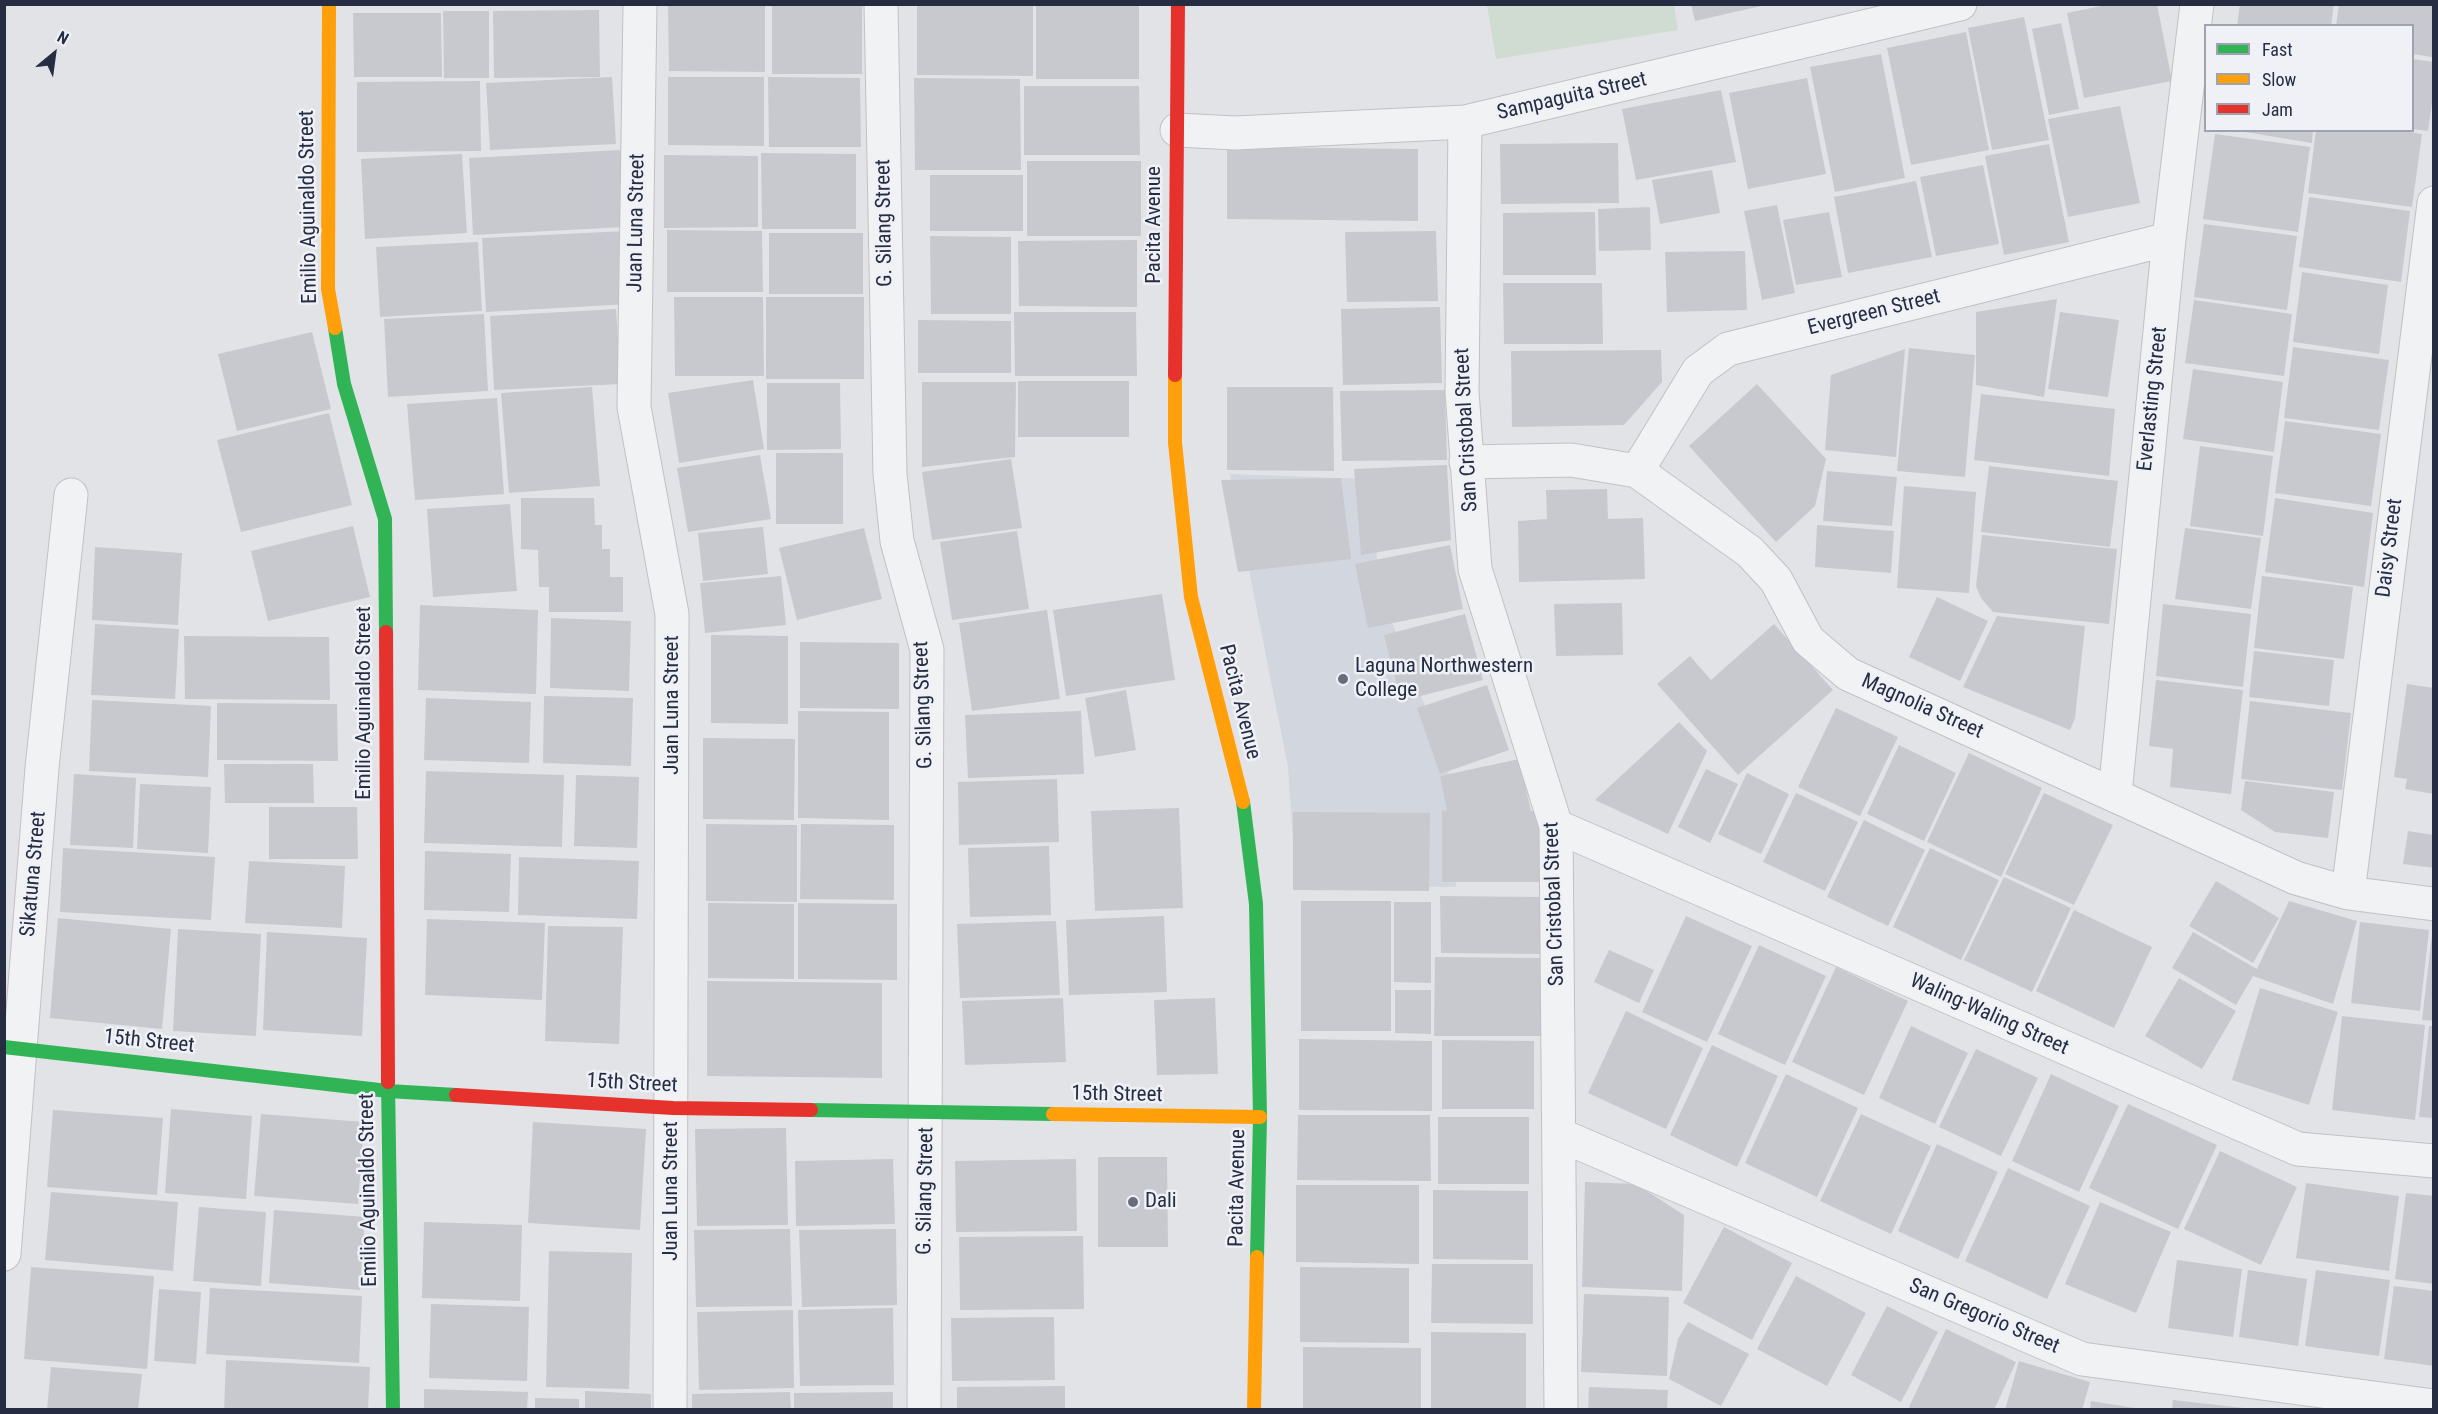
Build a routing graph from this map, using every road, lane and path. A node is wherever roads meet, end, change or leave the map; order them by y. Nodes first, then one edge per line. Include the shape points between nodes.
1 (329, 4) edge
2 (640, 4) edge
3 (881, 4) edge
4 (1178, 4) edge
5 (1960, 4) edge
6 (2197, 4) edge
7 (1465, 122) junction
8 (1177, 130) junction
9 (2433, 203) edge
10 (2169, 239) junction
11 (2420, 416) edge
12 (1466, 462) junction
13 (1637, 471) junction
14 (71, 495) dead end
15 (2115, 794) junction
16 (1556, 826) junction
17 (2348, 893) junction
18 (2433, 904) edge
19 (12, 1048) edge
20 (388, 1090) junction
21 (673, 1108) junction
22 (927, 1113) junction
23 (1260, 1117) junction
24 (1560, 1135) junction
25 (2433, 1161) edge
26 (4, 1254) edge
27 (2433, 1406) edge
28 (393, 1410) edge
29 (670, 1410) edge
30 (924, 1410) edge
31 (1254, 1410) edge
32 (1561, 1410) edge

1 - 20 street, Emilio Aguinaldo Street via 328,289 344,384 385,519
2 - 21 street, Juan Luna Street via 634,407 672,614
3 - 22 street, G. Silang Street via 890,474 897,541 927,650
4 - 8 street, Pacita Avenue
5 - 7 street, Sampaguita Street
6 - 10 street, Everlasting Street
7 - 8 street, Sampaguita Street via 1235,133
7 - 12 street, San Cristobal Street via 1462,392
8 - 23 street, Pacita Avenue via 1175,443 1191,597 1245,808 1256,904
9 - 11 street, Daisy Street
10 - 13 street, Evergreen Street via 1728,350 1698,371
10 - 15 street, Everlasting Street
11 - 17 street, Daisy Street
12 - 13 street, Magnolia Street via 1571,460
12 - 16 street, San Cristobal Street via 1475,569
13 - 15 street, Magnolia Street via 1750,552 1776,580 1808,640 1848,674
14 - 19 street, Sikatuna Street
15 - 17 street, Magnolia Street via 2296,878
16 - 24 street, San Cristobal Street
16 - 25 street, Waling-Waling Street via 2298,1149
17 - 18 street, Magnolia Street
19 - 20 street, 15th Street
19 - 26 street, Sikatuna Street
20 - 21 street, 15th Street
20 - 28 street, Emilio Aguinaldo Street
21 - 22 street, 15th Street
21 - 29 street, Juan Luna Street
22 - 23 street, 15th Street
22 - 30 street, G. Silang Street
23 - 31 street, Pacita Avenue
24 - 27 street, San Gregorio Street via 2082,1359
24 - 32 street, San Cristobal Street

